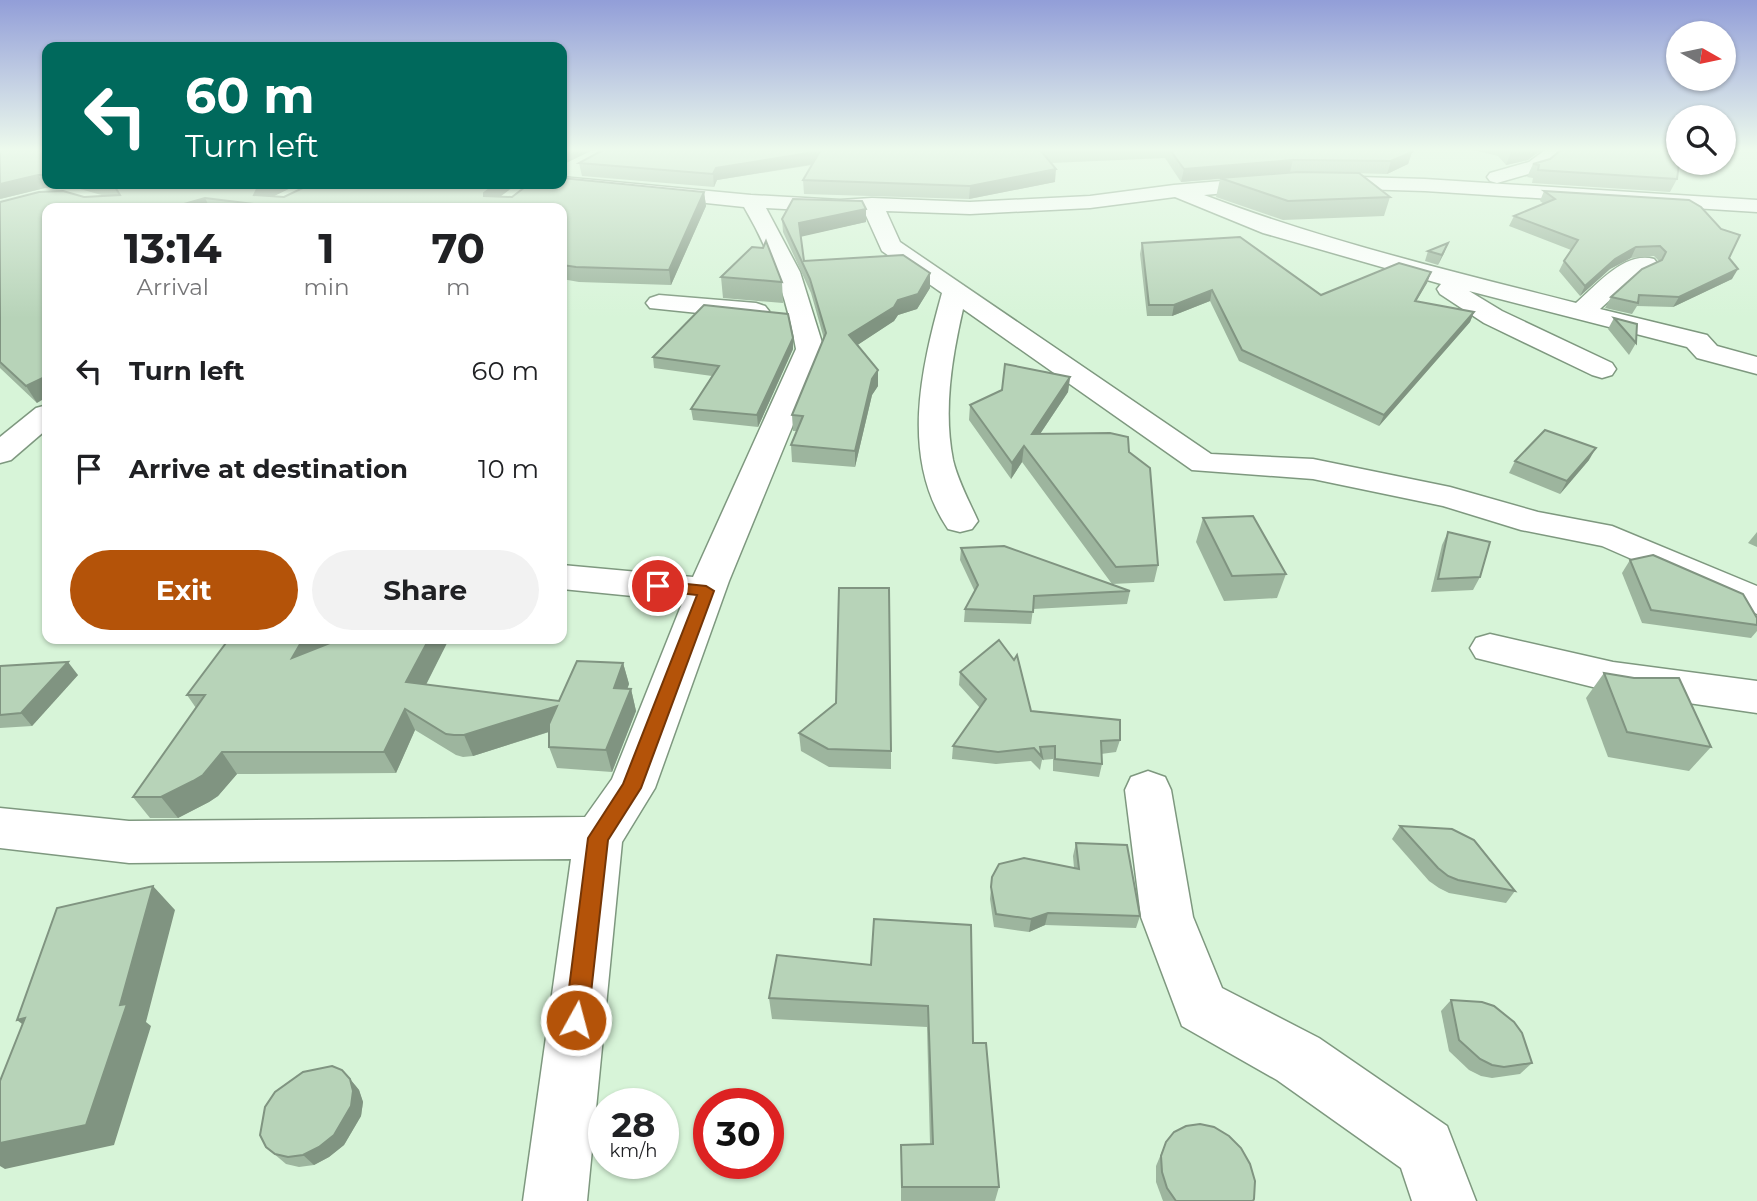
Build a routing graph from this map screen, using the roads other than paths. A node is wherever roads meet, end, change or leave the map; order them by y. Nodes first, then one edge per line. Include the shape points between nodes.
1 (754, 206) edge
2 (873, 206) edge
3 (922, 206) edge
4 (1009, 206) edge
5 (1213, 206) edge
6 (1726, 206) edge
7 (1757, 226) edge
8 (1646, 264) edge
9 (1424, 272) junction
10 (955, 292) junction
11 (659, 303) dead end
12 (1582, 311) junction
13 (803, 315) junction
14 (1757, 366) edge
15 (1602, 369) dead end
16 (42, 418) edge
17 (0, 453) edge
18 (960, 522) dead end
19 (567, 577) edge
20 (706, 591) junction
21 (1757, 601) edge
22 (1490, 648) dead end
23 (1757, 697) edge
24 (1148, 790) dead end
25 (0, 828) edge
26 (598, 838) junction
27 (555, 1201) edge
28 (1444, 1201) edge

1 - 13 street via 786,267
2 - 10 street via 890,246
3 - 4 street
5 - 9 street via 1271,228
6 - 7 street
8 - 12 street via 1626,272
9 - 12 street
9 - 15 street via 1493,317
10 - 18 street via 935,391 934,421 937,461
10 - 21 street via 1203,463 1313,469 1612,537
11 - 13 street
12 - 14 street via 1696,341 1707,352
13 - 20 street via 810,349
16 - 17 street
19 - 20 street
20 - 26 street via 632,788
22 - 23 street via 1613,677
24 - 28 street via 1167,918 1202,1007 1297,1059 1425,1148
25 - 26 street via 129,842
26 - 27 street

